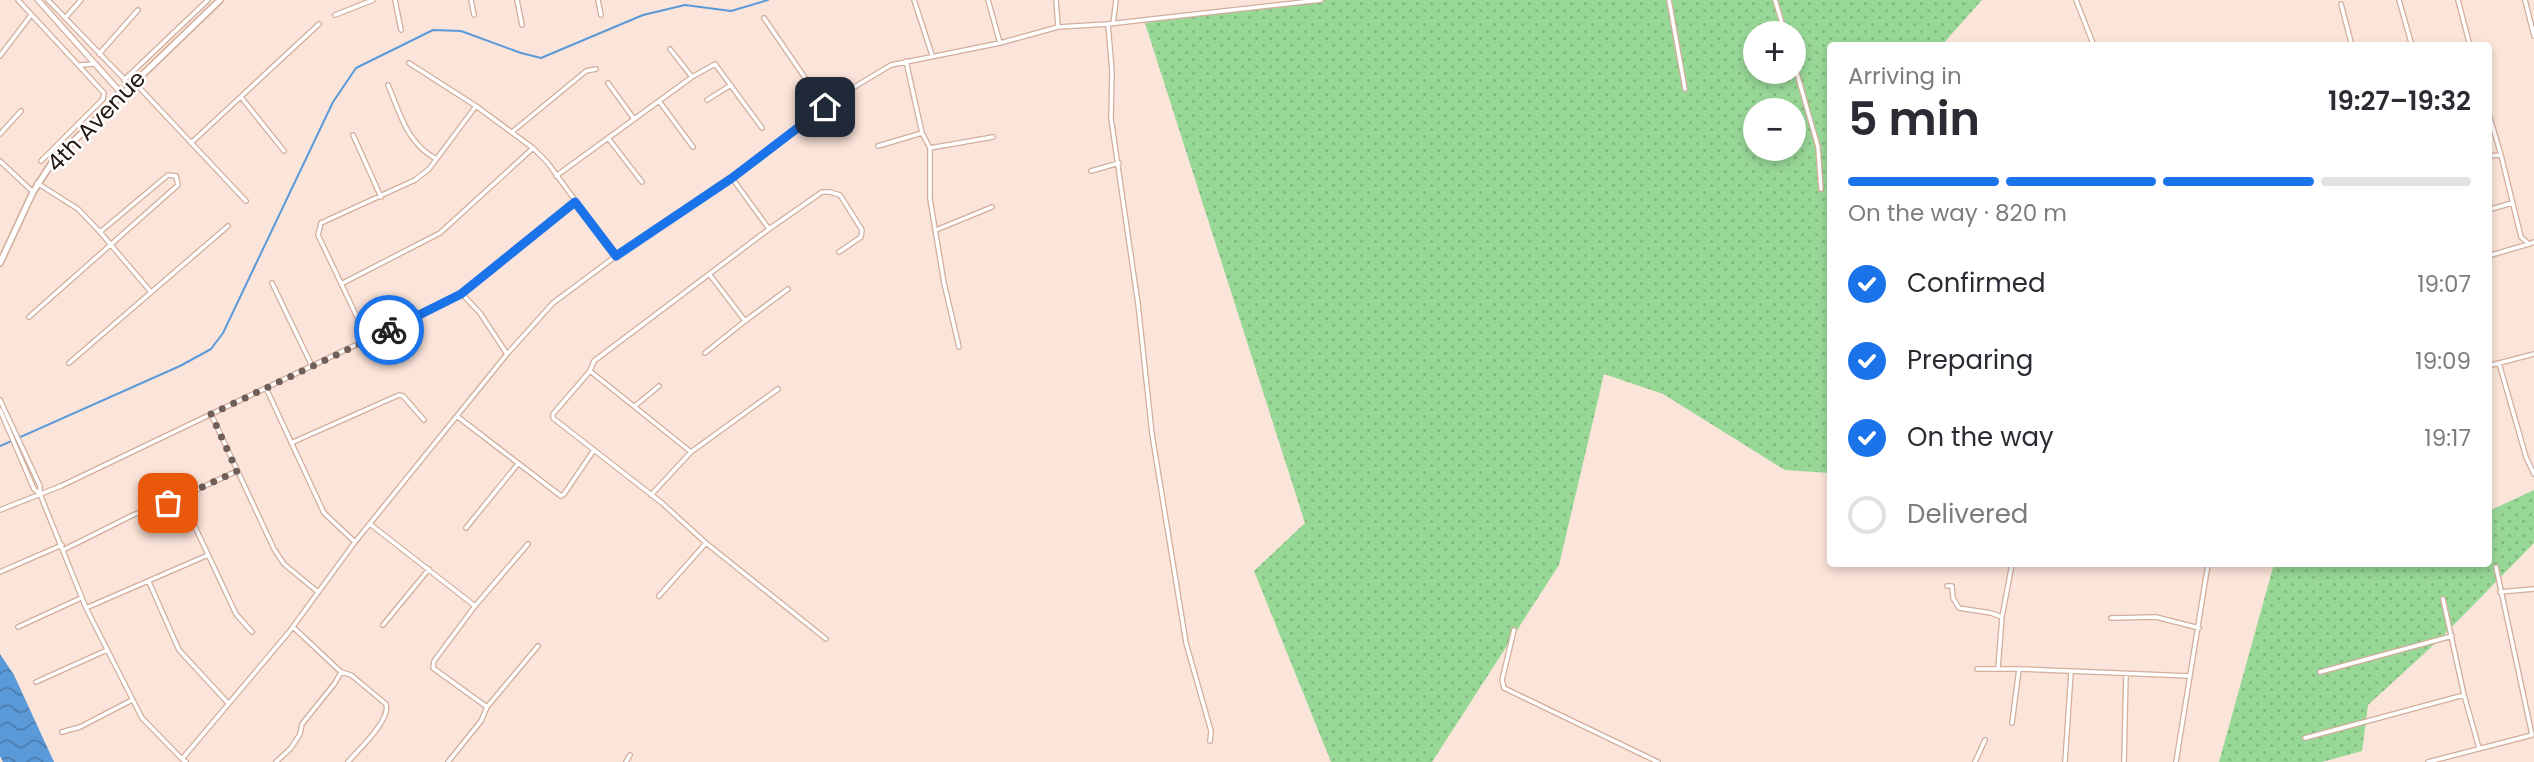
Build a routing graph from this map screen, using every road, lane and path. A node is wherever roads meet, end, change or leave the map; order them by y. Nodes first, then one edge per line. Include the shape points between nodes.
1 (18, 0) edge
2 (38, 0) edge
3 (48, 0) edge
4 (81, 0) edge
5 (208, 0) edge
6 (220, 0) edge
7 (373, 0) edge
8 (395, 0) edge
9 (471, 0) edge
10 (517, 0) edge
11 (598, 0) edge
12 (914, 0) edge
13 (989, 0) edge
14 (1056, 0) edge
15 (1116, 0) edge
16 (1321, 0) edge
17 (1669, 0) edge
18 (1775, 0) edge
19 (2076, 0) edge
20 (2399, 0) edge
21 (2458, 0) edge
22 (2525, 0) edge
23 (2341, 4) dead end
24 (138, 10) dead end
25 (31, 15) junction
26 (335, 15) dead end
27 (474, 15) dead end
28 (601, 15) dead end
29 (65, 18) junction
30 (764, 18) dead end
31 (1781, 21) edge
32 (319, 24) dead end
33 (1111, 24) junction
34 (522, 25) dead end
35 (1058, 27) junction
36 (401, 30) dead end
37 (2534, 36) edge
38 (2092, 42) edge
39 (2351, 42) edge
40 (2411, 42) edge
41 (2469, 42) edge
42 (1000, 43) junction
43 (670, 49) dead end
44 (99, 54) junction
45 (932, 55) junction
46 (0, 56) edge
47 (906, 61) junction
48 (410, 63) dead end
49 (94, 64) junction
50 (80, 65) junction
51 (596, 69) dead end
52 (692, 77) junction
53 (124, 80) junction
54 (132, 83) junction
55 (608, 83) dead end
56 (1800, 84) edge
57 (388, 85) dead end
58 (732, 85) junction
59 (1685, 89) dead end
60 (121, 93) junction
61 (241, 97) junction
62 (707, 100) dead end
63 (659, 101) junction
64 (476, 106) junction
65 (825, 107) junction
66 (20, 111) dead end
67 (634, 119) junction
68 (2492, 125) edge
69 (762, 128) dead end
70 (512, 132) junction
71 (0, 134) edge
72 (922, 134) junction
73 (353, 135) dead end
74 (993, 137) dead end
75 (608, 138) junction
76 (191, 143) junction
77 (878, 146) dead end
78 (693, 147) dead end
79 (533, 148) junction
80 (930, 148) junction
81 (284, 151) dead end
82 (2501, 155) junction
83 (2492, 156) edge
84 (436, 159) junction
85 (0, 161) edge
86 (41, 161) dead end
87 (1119, 163) junction
88 (1091, 171) dead end
89 (556, 176) junction
90 (732, 178) junction
91 (642, 182) dead end
92 (37, 183) junction
93 (1821, 189) dead end
94 (33, 192) junction
95 (381, 197) junction
96 (246, 201) dead end
97 (575, 202) junction
98 (2512, 203) junction
99 (992, 206) dead end
100 (2492, 209) edge
101 (228, 226) dead end
102 (769, 229) junction
103 (936, 230) junction
104 (100, 232) junction
105 (2531, 243) edge
106 (110, 244) junction
107 (839, 252) dead end
108 (2492, 255) edge
109 (616, 256) junction
110 (0, 263) edge
111 (709, 275) junction
112 (272, 283) dead end
113 (341, 284) junction
114 (788, 289) dead end
115 (150, 292) junction
116 (461, 294) junction
117 (29, 317) dead end
118 (745, 321) junction
119 (368, 340) junction
120 (959, 347) dead end
121 (705, 353) dead end
122 (507, 354) junction
123 (2534, 354) edge
124 (69, 363) dead end
125 (2499, 363) junction
126 (2492, 365) edge
127 (312, 366) junction
128 (590, 371) junction
129 (659, 386) dead end
130 (266, 388) junction
131 (778, 389) dead end
132 (0, 400) edge
133 (635, 406) junction
134 (0, 410) edge
135 (211, 414) junction
136 (6, 416) junction
137 (458, 417) junction
138 (424, 420) dead end
139 (291, 443) junction
140 (594, 450) junction
141 (691, 452) junction
142 (517, 465) junction
143 (237, 471) junction
144 (2534, 474) edge
145 (40, 494) junction
146 (652, 495) junction
147 (181, 497) junction
148 (0, 510) edge
149 (370, 524) junction
150 (466, 528) dead end
151 (355, 542) junction
152 (706, 543) junction
153 (528, 544) dead end
154 (62, 547) junction
155 (208, 555) junction
156 (2011, 567) edge
157 (2208, 567) edge
158 (2496, 568) dead end
159 (429, 569) junction
160 (0, 572) edge
161 (149, 582) junction
162 (1947, 586) dead end
163 (2534, 589) edge
164 (318, 592) junction
165 (2500, 592) junction
166 (659, 596) dead end
167 (81, 598) junction
168 (2443, 598) dead end
169 (475, 606) junction
170 (86, 608) junction
171 (2002, 617) junction
172 (2111, 618) dead end
173 (383, 625) dead end
174 (293, 626) junction
175 (18, 627) dead end
176 (2199, 628) junction
177 (1514, 630) dead end
178 (252, 632) dead end
179 (2452, 636) junction
180 (826, 639) dead end
181 (538, 646) dead end
182 (107, 650) junction
183 (1998, 668) junction
184 (1978, 669) dead end
185 (2019, 669) junction
186 (341, 672) junction
187 (2071, 672) junction
188 (2320, 672) dead end
189 (2126, 674) junction
190 (2190, 677) junction
191 (36, 682) dead end
192 (2465, 695) junction
193 (132, 700) junction
194 (228, 703) junction
195 (487, 707) junction
196 (2012, 723) dead end
197 (62, 732) dead end
198 (2533, 735) edge
199 (2305, 738) dead end
200 (1985, 740) dead end
201 (1210, 741) dead end
202 (2479, 748) junction
203 (630, 755) dead end
204 (184, 760) edge
205 (275, 762) edge
206 (348, 762) edge
207 (448, 762) edge
208 (626, 762) edge
209 (1658, 762) edge
210 (1975, 762) edge
211 (2065, 762) edge
212 (2124, 762) edge
213 (2176, 762) edge
214 (2428, 762) edge

1 - 25 street
2 - 49 street
3 - 29 street
4 - 29 street
5 - 53 street
6 - 54 main road, 4th Avenue
7 - 26 street
8 - 36 street
9 - 27 street
10 - 34 street
11 - 28 street
12 - 45 street
13 - 42 street
14 - 35 street
15 - 33 street
16 - 33 street
17 - 59 street
18 - 31 street
19 - 38 street
20 - 40 street
21 - 41 street
22 - 37 street
23 - 39 street
24 - 44 street
25 - 46 street
25 - 50 street
29 - 44 street
30 - 65 street
32 - 61 street
33 - 35 street
33 - 87 street via 1111,113
35 - 42 street
42 - 45 street
43 - 52 street
44 - 53 street
45 - 47 street
47 - 65 street via 880,70
47 - 72 street
48 - 64 street
49 - 50 street
49 - 60 street
50 - 86 street via 104,96
51 - 70 street via 586,71
52 - 58 street via 715,64
52 - 63 street
53 - 54 street
54 - 60 main road, 4th Avenue
54 - 76 street
55 - 67 street
56 - 93 street via 1818,147
57 - 84 street via 411,138
58 - 62 street
58 - 69 street
60 - 92 main road, 4th Avenue via 59,154
61 - 76 street
61 - 81 street
63 - 67 street
63 - 78 street
64 - 70 street
64 - 84 street
65 - 90 street
66 - 71 street
67 - 75 street
68 - 82 street
70 - 79 street
72 - 77 street
72 - 80 street
73 - 95 street
74 - 80 street
75 - 89 street
75 - 91 street
76 - 96 street
79 - 89 street
79 - 113 street via 440,233
80 - 103 street via 930,200
82 - 83 street
82 - 98 street
84 - 95 street via 415,180
85 - 94 street
87 - 88 street
87 - 201 street via 1154,445 1186,643
89 - 97 street
90 - 102 street
90 - 109 street
92 - 94 main road, 4th Avenue
92 - 104 street via 78,209
94 - 110 main road, 4th Avenue
95 - 113 street via 321,223 318,229
97 - 109 street
97 - 116 street
98 - 100 street
98 - 105 street via 2521,237
99 - 103 street
101 - 115 street
102 - 107 street via 822,192 840,195 862,234
102 - 111 street
103 - 120 street
104 - 106 street
104 - 106 street via 168,175 176,176 178,185
105 - 108 street
106 - 115 street
106 - 117 street
109 - 122 street via 553,303
111 - 118 street
111 - 128 street via 594,361
112 - 127 street
113 - 119 street
114 - 118 street
115 - 124 street
116 - 119 street
116 - 122 street via 480,313
118 - 121 street
119 - 127 street
122 - 137 street
123 - 125 street
125 - 126 street
125 - 144 street
127 - 130 street
128 - 133 street
128 - 140 street via 552,414
129 - 133 street
130 - 135 street
130 - 139 street
131 - 141 street
132 - 136 street
133 - 141 street
134 - 136 street
135 - 143 street
135 - 145 street
136 - 145 street
137 - 142 street
137 - 149 street
138 - 139 street via 399,395
139 - 151 street via 324,513
140 - 142 street via 561,496
140 - 146 street
141 - 146 street
142 - 150 street
143 - 147 street
143 - 164 street via 284,564
145 - 148 street
145 - 154 street
146 - 152 street
147 - 154 street
147 - 155 street
149 - 151 street
149 - 159 street
151 - 164 street
152 - 166 street
152 - 180 street
153 - 169 street
154 - 160 street
154 - 167 street
155 - 161 street
155 - 178 street via 236,614
156 - 171 street
157 - 176 street
158 - 165 street
159 - 169 street
159 - 173 street
161 - 170 street
161 - 194 street via 179,650
162 - 171 street via 1952,586 1959,608
163 - 165 street
164 - 174 street
165 - 198 street
167 - 170 street
167 - 175 street
168 - 179 street
169 - 195 street via 438,652 433,668
170 - 182 street
171 - 183 street
172 - 176 street via 2156,617
174 - 186 street
174 - 194 street
176 - 190 street
177 - 209 street via 1504,688
179 - 188 street
179 - 192 street
181 - 195 street
182 - 191 street
182 - 193 street
183 - 184 street
183 - 185 street
185 - 187 street
185 - 196 street
186 - 205 street via 302,724 291,747
186 - 206 street via 351,675 388,709
187 - 189 street
187 - 211 street
189 - 190 street
189 - 212 street
190 - 213 street
192 - 199 street
192 - 202 street
193 - 197 street
193 - 204 street via 142,718
194 - 204 street
195 - 207 street via 481,722
198 - 202 street
200 - 210 street
202 - 214 street
203 - 208 street

